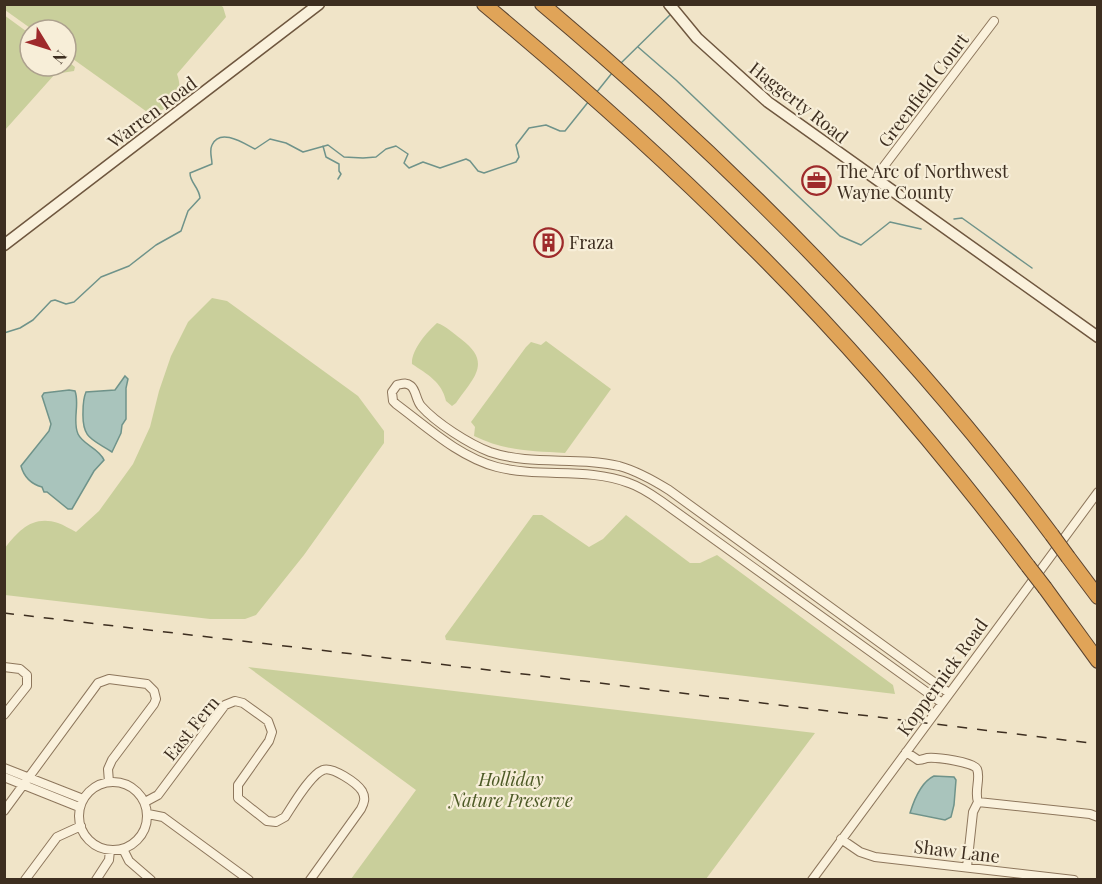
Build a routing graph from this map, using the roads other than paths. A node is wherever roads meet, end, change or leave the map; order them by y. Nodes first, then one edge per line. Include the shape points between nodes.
1 (319, 4) edge
2 (484, 4) edge
3 (542, 4) edge
4 (672, 8) edge
5 (994, 21) dead end
6 (875, 178) junction
7 (4, 245) edge
8 (1098, 337) edge
9 (428, 412) junction
10 (420, 422) junction
11 (593, 463) junction
12 (591, 474) junction
13 (1098, 492) edge
14 (676, 496) junction
15 (669, 506) junction
16 (766, 561) junction
17 (759, 571) junction
18 (1098, 597) edge
19 (830, 607) junction
20 (823, 617) junction
21 (889, 649) junction
22 (882, 659) junction
23 (1098, 662) edge
24 (4, 667) edge
25 (950, 693) junction
26 (942, 704) junction
27 (4, 715) edge
28 (906, 752) junction
29 (4, 768) edge
30 (4, 777) edge
31 (29, 777) junction
32 (109, 782) junction
33 (24, 784) junction
34 (145, 802) junction
35 (978, 802) junction
36 (81, 803) junction
37 (4, 811) edge
38 (148, 814) junction
39 (1098, 817) edge
40 (81, 826) junction
41 (842, 839) junction
42 (123, 849) junction
43 (110, 850) junction
44 (967, 867) junction
45 (25, 879) edge
46 (96, 879) edge
47 (151, 879) edge
48 (249, 879) edge
49 (310, 879) edge
50 (812, 879) edge
51 (1074, 879) edge

1 - 7 main road, Warren Road
2 - 23 highway, bridge via 592,97 744,238 816,314 963,483
3 - 18 highway, bridge via 725,168 861,308 943,399
4 - 6 main road, Haggerty Road via 713,53 768,102
5 - 6 street, Greenfield Court
6 - 8 main road, Haggerty Road
9 - 10 street
9 - 10 street via 410,385 397,385 392,392 393,401
9 - 11 street via 469,442 504,456
10 - 12 street via 464,453 490,465 519,471
11 - 12 street
11 - 14 street via 631,470
12 - 15 street via 633,484
13 - 25 street, Koppernick Road
14 - 15 street
14 - 16 street
15 - 17 street
16 - 17 street
16 - 19 street
17 - 20 street
19 - 20 street
19 - 21 street
20 - 22 street
21 - 22 street
21 - 25 street
22 - 26 street
24 - 27 street via 20,669 27,675 27,686
25 - 26 street, Koppernick Road
26 - 28 street, Koppernick Road
28 - 35 street via 918,760 969,763 975,767
28 - 41 street, Koppernick Road
29 - 31 street
30 - 33 street
31 - 32 street via 98,683 109,679 147,684 156,699 112,760
31 - 33 street
31 - 36 street
32 - 34 street via 129,785
32 - 36 street via 91,789
33 - 36 street
33 - 37 street
34 - 38 street
34 - 49 street, East Fern via 158,795 223,707 231,702 243,703 268,721 272,732 238,785 236,794 241,802 267,821 279,821 318,773 327,769 358,787 364,797 361,809
35 - 39 street
35 - 44 street via 973,812
36 - 40 street
38 - 42 street via 142,835
38 - 48 street via 163,817
40 - 43 street via 92,842
40 - 45 street via 57,837
41 - 44 street, Shaw Lane via 860,852 875,856
41 - 50 street, Koppernick Road
42 - 43 street
42 - 47 street via 129,861
43 - 46 street via 110,860
44 - 51 street, Shaw Lane

